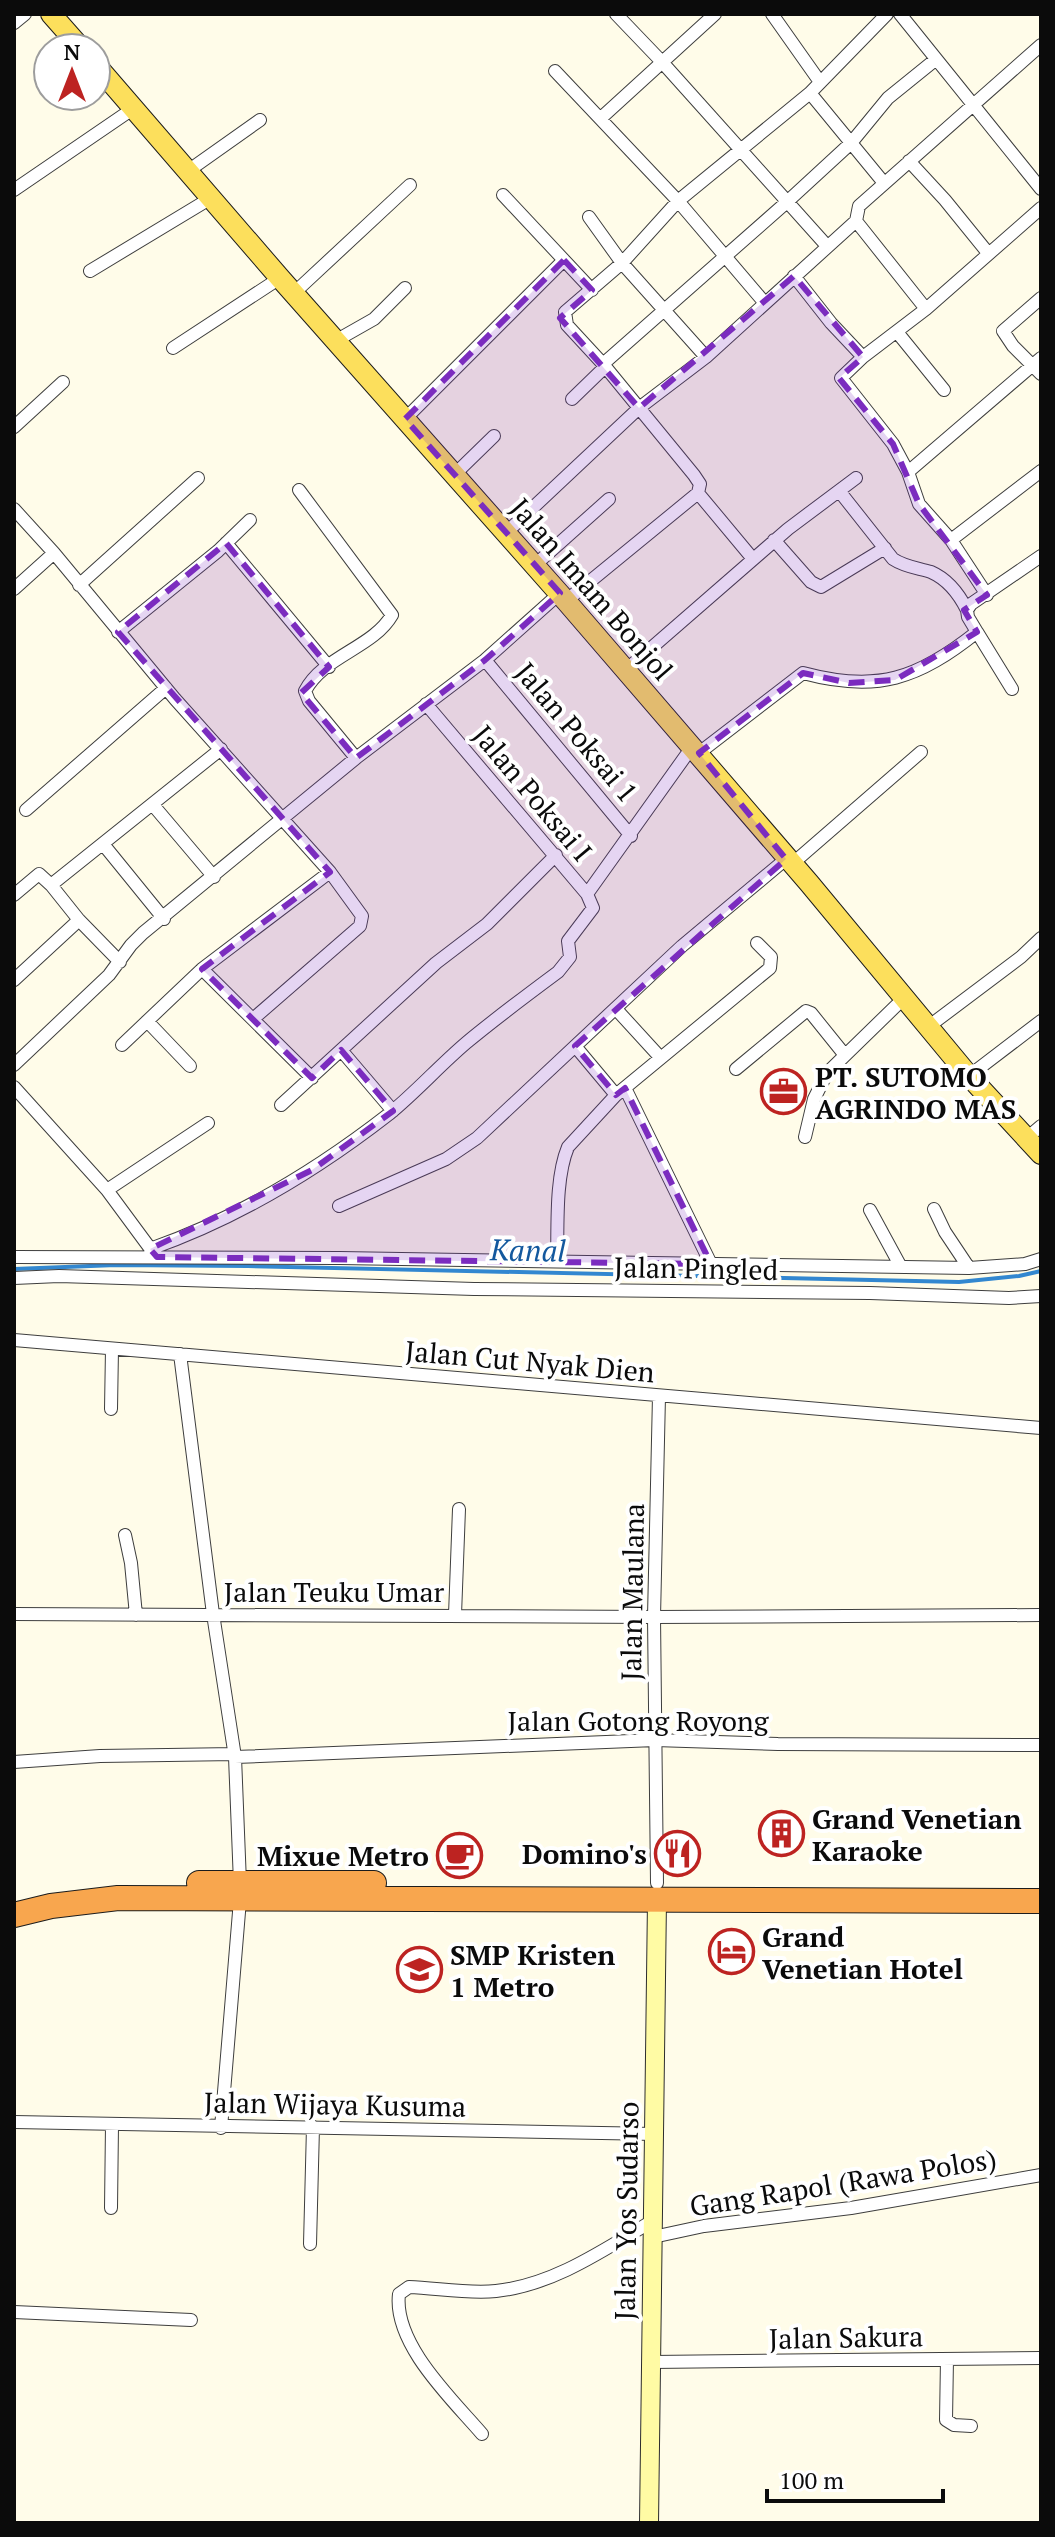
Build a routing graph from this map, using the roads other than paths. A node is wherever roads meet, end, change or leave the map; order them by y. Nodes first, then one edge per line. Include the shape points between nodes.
1 (25, 14) edge
2 (616, 14) edge
3 (715, 14) edge
4 (772, 14) edge
5 (887, 14) edge
6 (900, 14) edge
7 (14, 23) edge
8 (1038, 53) edge
9 (935, 60) junction
10 (662, 62) junction
11 (555, 71) dead end
12 (820, 82) junction
13 (112, 83) edge
14 (810, 93) junction
15 (974, 105) junction
16 (134, 108) junction
17 (601, 118) junction
18 (260, 120) dead end
19 (851, 143) junction
20 (742, 150) junction
21 (909, 161) junction
22 (188, 171) junction
23 (884, 183) junction
24 (410, 185) dead end
25 (1041, 189) edge
26 (14, 190) edge
27 (503, 195) dead end
28 (211, 198) junction
29 (678, 201) junction
30 (788, 201) junction
31 (1041, 208) edge
32 (589, 217) dead end
33 (856, 221) junction
34 (827, 246) junction
35 (988, 253) junction
36 (726, 255) junction
37 (564, 260) junction
38 (622, 263) junction
39 (90, 271) dead end
40 (794, 276) junction
41 (287, 285) junction
42 (405, 288) dead end
43 (592, 290) junction
44 (1041, 298) edge
45 (764, 302) junction
46 (664, 309) junction
47 (926, 309) junction
48 (897, 332) junction
49 (337, 340) junction
50 (173, 348) dead end
51 (706, 357) junction
52 (863, 357) junction
53 (604, 366) junction
54 (1038, 366) edge
55 (63, 382) dead end
56 (944, 390) dead end
57 (572, 399) dead end
58 (639, 408) junction
59 (405, 419) junction
60 (14, 427) edge
61 (494, 436) dead end
62 (1041, 471) edge
63 (908, 472) junction
64 (455, 474) junction
65 (198, 478) dead end
66 (856, 478) dead end
67 (299, 490) dead end
68 (840, 492) junction
69 (698, 493) junction
70 (609, 499) dead end
71 (14, 509) edge
72 (250, 520) dead end
73 (507, 532) junction
74 (774, 540) junction
75 (951, 540) junction
76 (226, 543) junction
77 (885, 548) junction
78 (54, 553) junction
79 (1041, 556) edge
80 (753, 559) junction
81 (535, 565) junction
82 (79, 585) junction
83 (14, 589) edge
84 (987, 595) junction
85 (563, 597) junction
86 (967, 610) junction
87 (118, 632) junction
88 (977, 632) junction
89 (485, 660) junction
90 (329, 667) junction
91 (626, 670) junction
92 (166, 688) junction
93 (1012, 689) dead end
94 (426, 704) junction
95 (221, 749) junction
96 (696, 750) junction
97 (921, 752) dead end
98 (356, 758) junction
99 (153, 805) junction
100 (26, 810) dead end
101 (281, 819) junction
102 (631, 836) junction
103 (103, 844) junction
104 (556, 855) junction
105 (789, 861) junction
106 (330, 872) junction
107 (214, 877) junction
108 (51, 885) junction
109 (587, 894) junction
110 (14, 895) edge
111 (164, 919) junction
112 (79, 920) junction
113 (1041, 938) edge
114 (757, 943) dead end
115 (120, 962) junction
116 (202, 969) junction
117 (14, 980) edge
118 (904, 998) junction
119 (616, 1009) junction
120 (253, 1019) junction
121 (147, 1021) junction
122 (1041, 1021) edge
123 (928, 1027) junction
124 (122, 1045) dead end
125 (575, 1046) junction
126 (341, 1050) junction
127 (844, 1054) junction
128 (659, 1056) junction
129 (14, 1065) edge
130 (190, 1066) dead end
131 (736, 1069) dead end
132 (969, 1076) junction
133 (312, 1078) junction
134 (14, 1087) edge
135 (620, 1091) junction
136 (281, 1105) dead end
137 (393, 1111) junction
138 (208, 1123) dead end
139 (1034, 1132) edge
140 (805, 1137) dead end
141 (1041, 1154) edge
142 (107, 1190) junction
143 (339, 1206) dead end
144 (934, 1209) dead end
145 (870, 1210) dead end
146 (153, 1253) junction
147 (14, 1257) edge
148 (1041, 1259) edge
149 (557, 1261) junction
150 (711, 1264) junction
151 (901, 1267) junction
152 (969, 1268) junction
153 (14, 1278) edge
154 (1041, 1296) edge
155 (14, 1340) edge
156 (112, 1349) junction
157 (180, 1354) junction
158 (659, 1396) junction
159 (111, 1409) dead end
160 (1041, 1428) edge
161 (459, 1509) dead end
162 (125, 1535) dead end
163 (14, 1614) edge
164 (213, 1614) junction
165 (136, 1615) junction
166 (455, 1615) junction
167 (1041, 1615) edge
168 (654, 1617) junction
169 (655, 1740) junction
170 (1041, 1745) edge
171 (235, 1755) junction
172 (14, 1762) edge
173 (1041, 1887) edge
174 (240, 1891) junction
175 (657, 1892) junction
176 (837, 1893) junction
177 (14, 1900) edge
178 (1041, 1901) edge
179 (14, 1915) edge
180 (14, 2122) edge
181 (112, 2125) junction
182 (313, 2127) junction
183 (221, 2128) junction
184 (655, 2134) junction
185 (1041, 2175) edge
186 (111, 2208) dead end
187 (654, 2229) junction
188 (310, 2244) dead end
189 (14, 2312) edge
190 (191, 2320) dead end
191 (1041, 2358) edge
192 (947, 2359) junction
193 (652, 2362) junction
194 (971, 2426) dead end
195 (482, 2434) dead end
196 (649, 2523) edge

1 - 7 street
2 - 10 street
3 - 10 street
4 - 12 street
5 - 12 street
6 - 9 street
8 - 15 street
9 - 15 street
9 - 19 street via 888,98
10 - 17 street
10 - 20 street
11 - 17 street
12 - 14 street
13 - 16 main road, Jalan Imam Bonjol
14 - 19 street
14 - 20 street
15 - 21 street
15 - 25 street
16 - 22 main road, Jalan Imam Bonjol
16 - 26 street
17 - 29 street
18 - 22 street
19 - 23 street
19 - 30 street
20 - 29 street
20 - 30 street
21 - 23 street
21 - 35 street
22 - 28 main road, Jalan Imam Bonjol
23 - 33 street via 859,206
24 - 41 street
27 - 37 street
28 - 39 street
28 - 41 main road, Jalan Imam Bonjol
29 - 36 street
29 - 38 street
30 - 34 street
30 - 36 street
31 - 35 street
32 - 38 street
33 - 34 street
33 - 47 street
34 - 40 street
35 - 47 street
36 - 45 street
36 - 46 street
37 - 43 street
37 - 59 street
38 - 43 street
38 - 46 street
40 - 45 street
40 - 52 street
41 - 49 main road, Jalan Imam Bonjol
41 - 50 street
42 - 49 street via 374,319
43 - 53 street via 565,312 564,319
44 - 54 street via 1003,331
45 - 51 street
46 - 51 street
46 - 53 street
47 - 48 street
48 - 52 street
48 - 56 street
49 - 59 main road, Jalan Imam Bonjol
51 - 58 street
52 - 63 street via 841,381 893,444
53 - 57 street
53 - 58 street
54 - 63 street
55 - 60 street
58 - 69 street via 694,475
58 - 73 street
59 - 64 main road, Jalan Imam Bonjol
61 - 64 street
62 - 75 street
63 - 75 street via 919,504
64 - 73 main road, Jalan Imam Bonjol
65 - 82 street
66 - 68 street
67 - 90 street via 392,615
68 - 74 street
68 - 77 street
69 - 80 street
69 - 85 street
70 - 81 street
71 - 78 street
72 - 76 street
73 - 81 main road, Jalan Imam Bonjol
74 - 77 street via 821,587
74 - 80 street
75 - 84 street
76 - 87 street
76 - 90 street
77 - 86 street via 901,564 947,582
78 - 82 street
78 - 83 street
79 - 84 street
80 - 91 street
81 - 85 main road, Jalan Imam Bonjol
82 - 87 street
84 - 86 street
85 - 89 street
85 - 91 main road, Jalan Imam Bonjol
86 - 88 street
87 - 92 street
88 - 93 street
88 - 96 street, Jalan Poksai I via 895,680 849,683 803,673
89 - 94 street
89 - 102 street, Jalan Poksai 1
90 - 98 street via 308,685 305,695
91 - 96 main road, Jalan Imam Bonjol
92 - 95 street
92 - 100 street
94 - 98 street
94 - 104 street, Jalan Poksai I
95 - 99 street
95 - 101 street
96 - 102 street, Jalan Poksai I
96 - 105 main road, Jalan Imam Bonjol
97 - 105 street
98 - 101 street
99 - 103 street
99 - 107 street
101 - 106 street
101 - 107 street
102 - 109 street, Jalan Poksai I
103 - 108 street
103 - 111 street
104 - 109 street, Jalan Poksai I
104 - 126 street via 487,924
105 - 118 main road, Jalan Imam Bonjol
105 - 119 street via 682,946
106 - 116 street
106 - 120 street via 362,916 362,924
107 - 111 street
108 - 110 street via 39,874
108 - 112 street
109 - 137 street via 593,908 568,941 566,964 466,1043
111 - 115 street via 131,945
112 - 115 street
112 - 117 street
113 - 123 street
114 - 128 street via 772,960 770,968
115 - 129 street
116 - 120 street
116 - 121 street
118 - 123 main road, Jalan Imam Bonjol
118 - 127 street
119 - 125 street
119 - 128 street
120 - 133 street
121 - 124 street
121 - 130 street
122 - 132 street
123 - 132 main road, Jalan Imam Bonjol
125 - 135 street
125 - 143 street via 458,1152
126 - 133 street
126 - 137 street
127 - 131 street via 806,1011
127 - 140 street via 820,1086
128 - 135 street
132 - 139 main road, Jalan Imam Bonjol
133 - 136 street
134 - 142 street
135 - 149 street via 564,1156
135 - 150 street
137 - 146 street via 312,1170
138 - 142 street
139 - 141 main road, Jalan Imam Bonjol
142 - 146 street
144 - 152 street
145 - 151 street
146 - 147 street
146 - 149 street
148 - 152 street
149 - 150 street
150 - 151 street
151 - 152 street
153 - 154 street, Jalan Pingled
155 - 156 street, Jalan Cut Nyak Dien
156 - 157 street, Jalan Cut Nyak Dien
156 - 159 street
157 - 158 street, Jalan Cut Nyak Dien
157 - 164 street
158 - 160 street, Jalan Cut Nyak Dien
158 - 168 street, Jalan Maulana
161 - 166 street
162 - 165 street
163 - 165 street, Jalan Teuku Umar
164 - 165 street, Jalan Teuku Umar
164 - 166 street, Jalan Teuku Umar
164 - 171 street
166 - 168 street, Jalan Teuku Umar
167 - 168 street, Jalan Teuku Umar
168 - 169 street, Jalan Maulana
169 - 170 street, Jalan Gotong Royong
169 - 171 street, Jalan Gotong Royong
169 - 175 street, Jalan Maulana
171 - 172 street, Jalan Gotong Royong
171 - 174 street
173 - 176 highway
174 - 175 highway
174 - 177 highway via 98,1885
174 - 179 highway via 101,1898
174 - 183 street
175 - 176 highway
175 - 184 street, Jalan Yos Sudarso
176 - 178 highway
180 - 181 street, Jalan Wijaya Kusuma
181 - 183 street, Jalan Wijaya Kusuma
181 - 186 street
182 - 183 street, Jalan Wijaya Kusuma
182 - 184 street, Jalan Wijaya Kusuma
182 - 188 street
184 - 187 street, Jalan Yos Sudarso
185 - 187 street, Gang Rapol (Rawa Polos) via 866,2205
187 - 193 street, Jalan Yos Sudarso
187 - 195 street, Gang Rapol (Rawa Polos) via 517,2287 495,2292 403,2289 398,2299 404,2327 421,2362
189 - 190 street
191 - 192 street, Jalan Sakura
192 - 193 street, Jalan Sakura
192 - 194 street via 946,2420
193 - 196 street, Jalan Yos Sudarso

